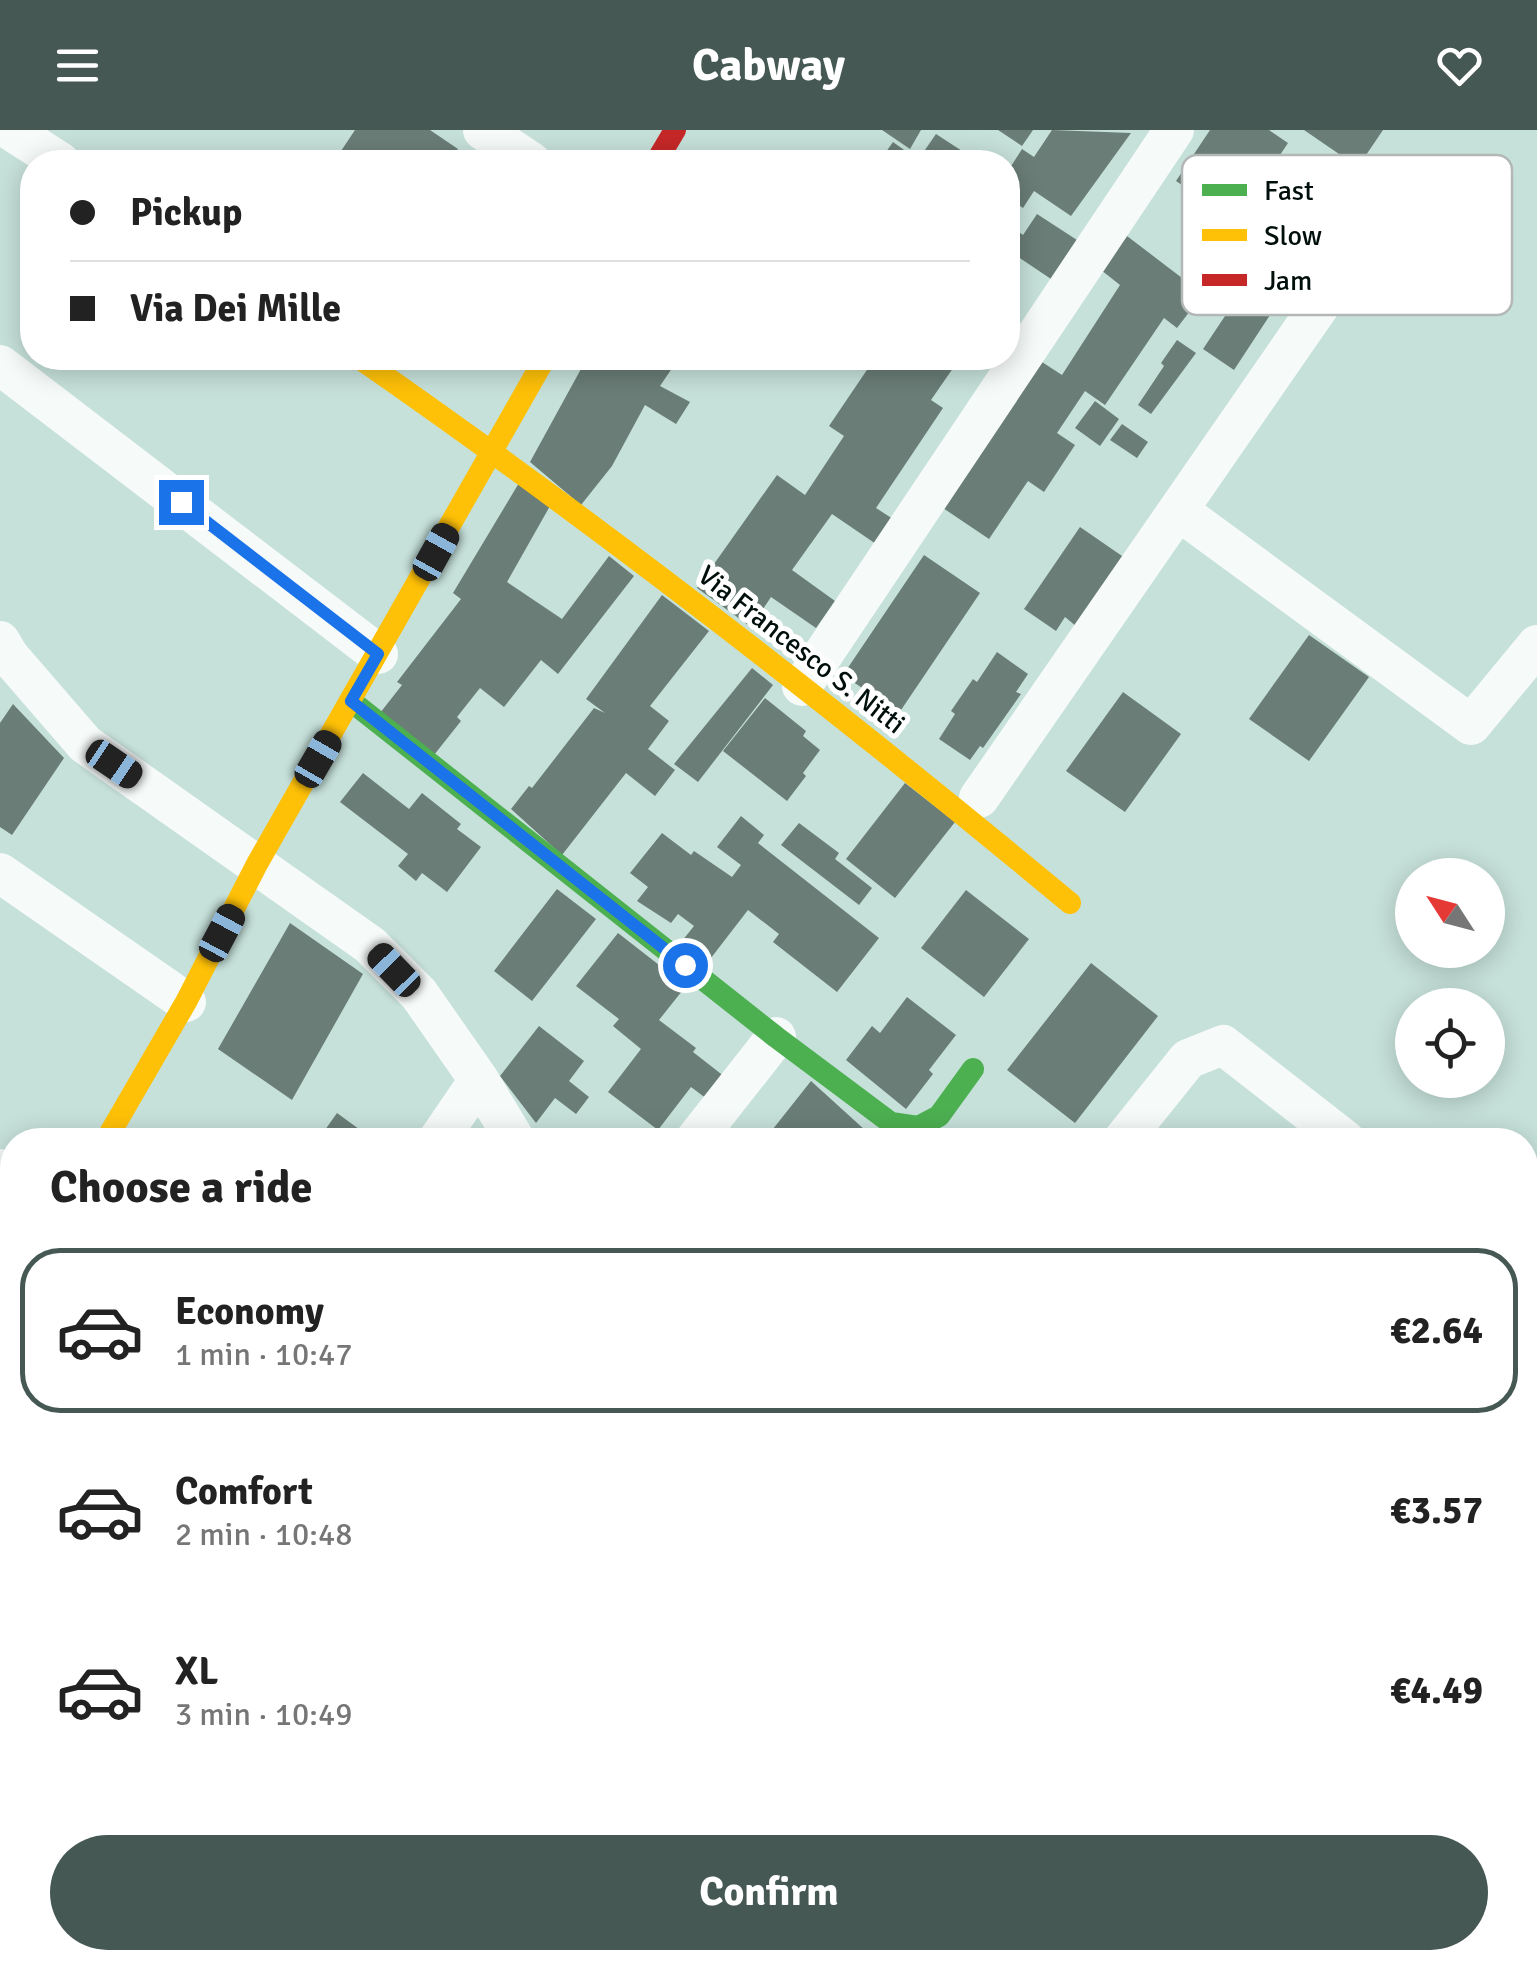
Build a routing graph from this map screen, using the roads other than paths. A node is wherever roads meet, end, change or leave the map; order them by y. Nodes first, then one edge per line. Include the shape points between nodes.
1 (10, 130) edge
2 (483, 130) edge
3 (1174, 130) edge
4 (41, 150) edge
5 (514, 150) edge
6 (1313, 315) edge
7 (1020, 360) edge
8 (0, 366) edge
9 (377, 370) edge
10 (539, 370) edge
11 (1013, 370) edge
12 (493, 449) junction
13 (1179, 511) junction
14 (0, 641) edge
15 (1537, 644) edge
16 (378, 654) junction
17 (802, 686) junction
18 (351, 701) junction
19 (979, 798) dead end
20 (257, 864) junction
21 (0, 873) edge
22 (1070, 902) dead end
23 (186, 1002) junction
24 (776, 1037) junction
25 (973, 1069) dead end
26 (479, 1080) junction
27 (113, 1128) edge
28 (446, 1128) edge
29 (508, 1128) edge
30 (705, 1128) edge
31 (1133, 1128) edge
32 (1330, 1128) edge

1 - 4 street
2 - 5 street
3 - 7 street
6 - 13 street
8 - 16 street
9 - 12 street, Via Francesco S. Nitti
10 - 12 street
11 - 17 street
12 - 16 street
12 - 17 street, Via Francesco S. Nitti
13 - 15 street via 1471,725
13 - 19 street
14 - 20 street via 85,744
16 - 18 street
17 - 22 street, Via Francesco S. Nitti
18 - 20 street
18 - 24 street
20 - 23 street
20 - 26 street via 370,945 419,994
21 - 23 street
23 - 27 street
24 - 25 street via 890,1123 918,1127 940,1116
24 - 30 street
26 - 28 street
26 - 29 street
31 - 32 street via 1188,1060 1223,1045

